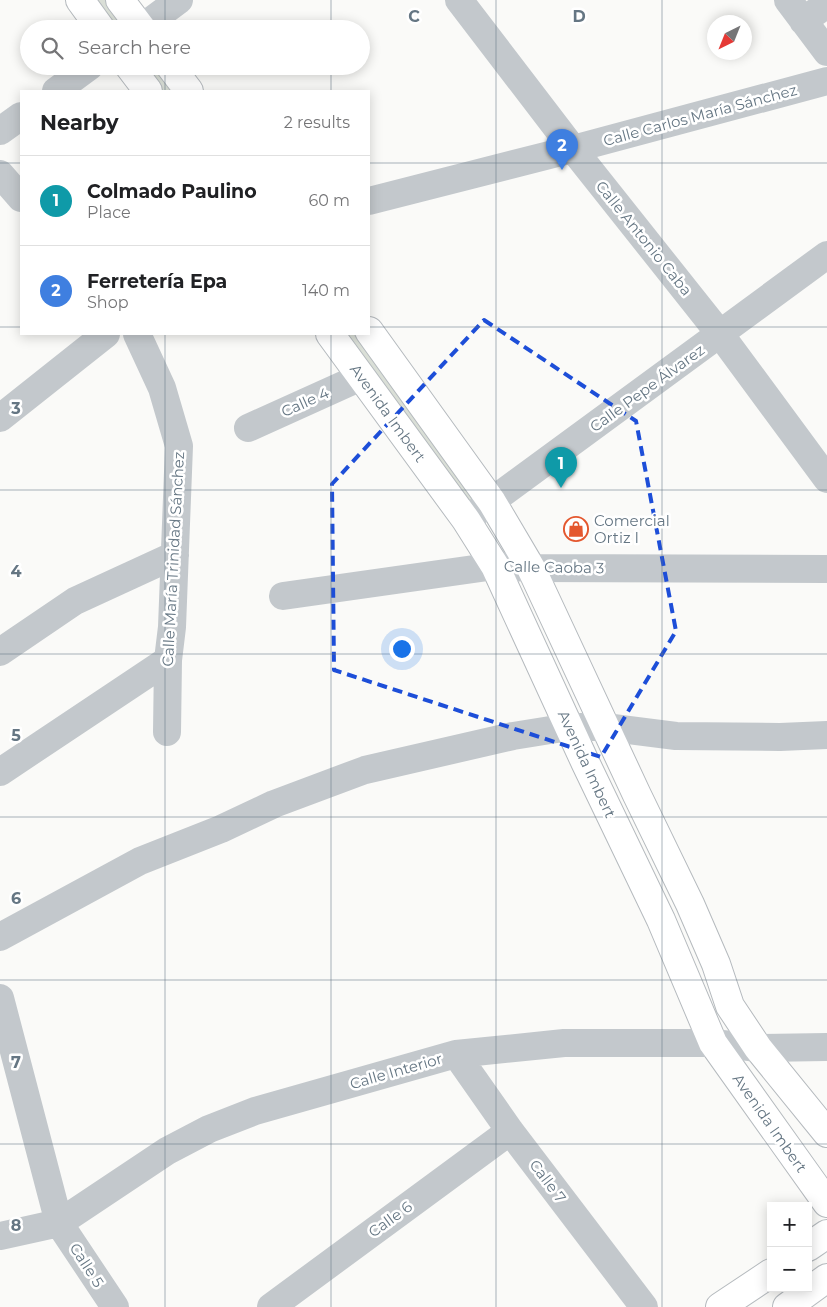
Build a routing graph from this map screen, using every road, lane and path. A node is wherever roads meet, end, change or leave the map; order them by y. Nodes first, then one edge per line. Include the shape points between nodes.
1 (80, 0) edge
2 (120, 0) edge
3 (179, 0) edge
4 (459, 0) edge
5 (827, 4) edge
6 (796, 11) edge
7 (94, 20) edge
8 (135, 20) edge
9 (152, 20) edge
10 (827, 52) edge
11 (78, 75) edge
12 (136, 75) edge
13 (177, 75) edge
14 (827, 81) edge
15 (57, 90) edge
16 (147, 90) edge
17 (188, 90) edge
18 (20, 117) edge
19 (0, 131) edge
20 (573, 149) junction
21 (0, 174) edge
22 (20, 197) edge
23 (370, 201) edge
24 (827, 255) edge
25 (370, 332) edge
26 (720, 334) junction
27 (105, 335) edge
28 (137, 335) edge
29 (331, 335) edge
30 (361, 376) junction
31 (0, 418) edge
32 (248, 428) dead end
33 (827, 479) edge
34 (492, 502) junction
35 (466, 520) junction
36 (175, 555) junction
37 (495, 566) junction
38 (531, 568) junction
39 (827, 569) edge
40 (283, 596) dead end
41 (0, 652) edge
42 (168, 660) junction
43 (569, 727) junction
44 (605, 727) junction
45 (167, 732) dead end
46 (827, 735) edge
47 (0, 772) edge
48 (0, 937) edge
49 (0, 998) edge
50 (713, 1043) junction
51 (827, 1047) edge
52 (758, 1048) junction
53 (456, 1054) junction
54 (510, 1131) junction
55 (827, 1133) edge
56 (827, 1203) edge
57 (59, 1223) junction
58 (827, 1234) edge
59 (0, 1236) edge
60 (812, 1244) edge
61 (767, 1276) edge
62 (827, 1278) edge
63 (115, 1307) edge
64 (271, 1307) edge
65 (644, 1307) edge
66 (720, 1307) edge
67 (787, 1307) edge

1 - 7 main road
2 - 8 main road
3 - 9 street
4 - 20 street, Calle Antonio Caba
5 - 6 street
6 - 10 street
11 - 15 street
12 - 16 main road
13 - 17 main road
14 - 20 street, Calle Carlos María Sánchez
18 - 19 street
20 - 23 street, Calle Carlos María Sánchez
20 - 26 street, Calle Antonio Caba
21 - 22 street
24 - 26 street, Calle Pepe Álvarez
25 - 34 main road
26 - 33 street, Calle Antonio Caba
26 - 34 street, Calle Pepe Álvarez
27 - 31 street
28 - 36 street, Calle María Trinidad Sánchez via 162,388 179,446
29 - 30 main road, Avenida Imbert
30 - 32 street, Calle 4
30 - 35 main road, Avenida Imbert
34 - 35 street, Calle Pepe Álvarez
34 - 38 main road
35 - 37 main road, Avenida Imbert
36 - 41 street via 75,601
36 - 42 street, Calle María Trinidad Sánchez
37 - 38 street, Calle Caoba 3
37 - 40 street, Calle Caoba 3
37 - 43 main road, Avenida Imbert
38 - 39 street, Calle Caoba 3
38 - 44 main road
42 - 45 street, Calle María Trinidad Sánchez
42 - 47 street
43 - 44 street
43 - 48 street via 504,738 365,770 274,804 140,861
43 - 50 main road, Avenida Imbert via 661,920
44 - 46 street via 676,736 780,738
44 - 52 main road via 690,904 730,1006
49 - 57 street, Calle 5
50 - 52 street, Calle Interior
50 - 53 street, Calle Interior via 564,1043
50 - 56 main road, Avenida Imbert
51 - 52 street, Calle Interior
52 - 55 main road
53 - 54 street, Calle 7
53 - 57 street, Calle Interior via 255,1111 208,1129 167,1151
54 - 64 street, Calle 6
54 - 65 street, Calle 7
57 - 59 street, Calle Interior
57 - 63 street, Calle 5
58 - 60 main road
61 - 66 main road
62 - 67 main road

